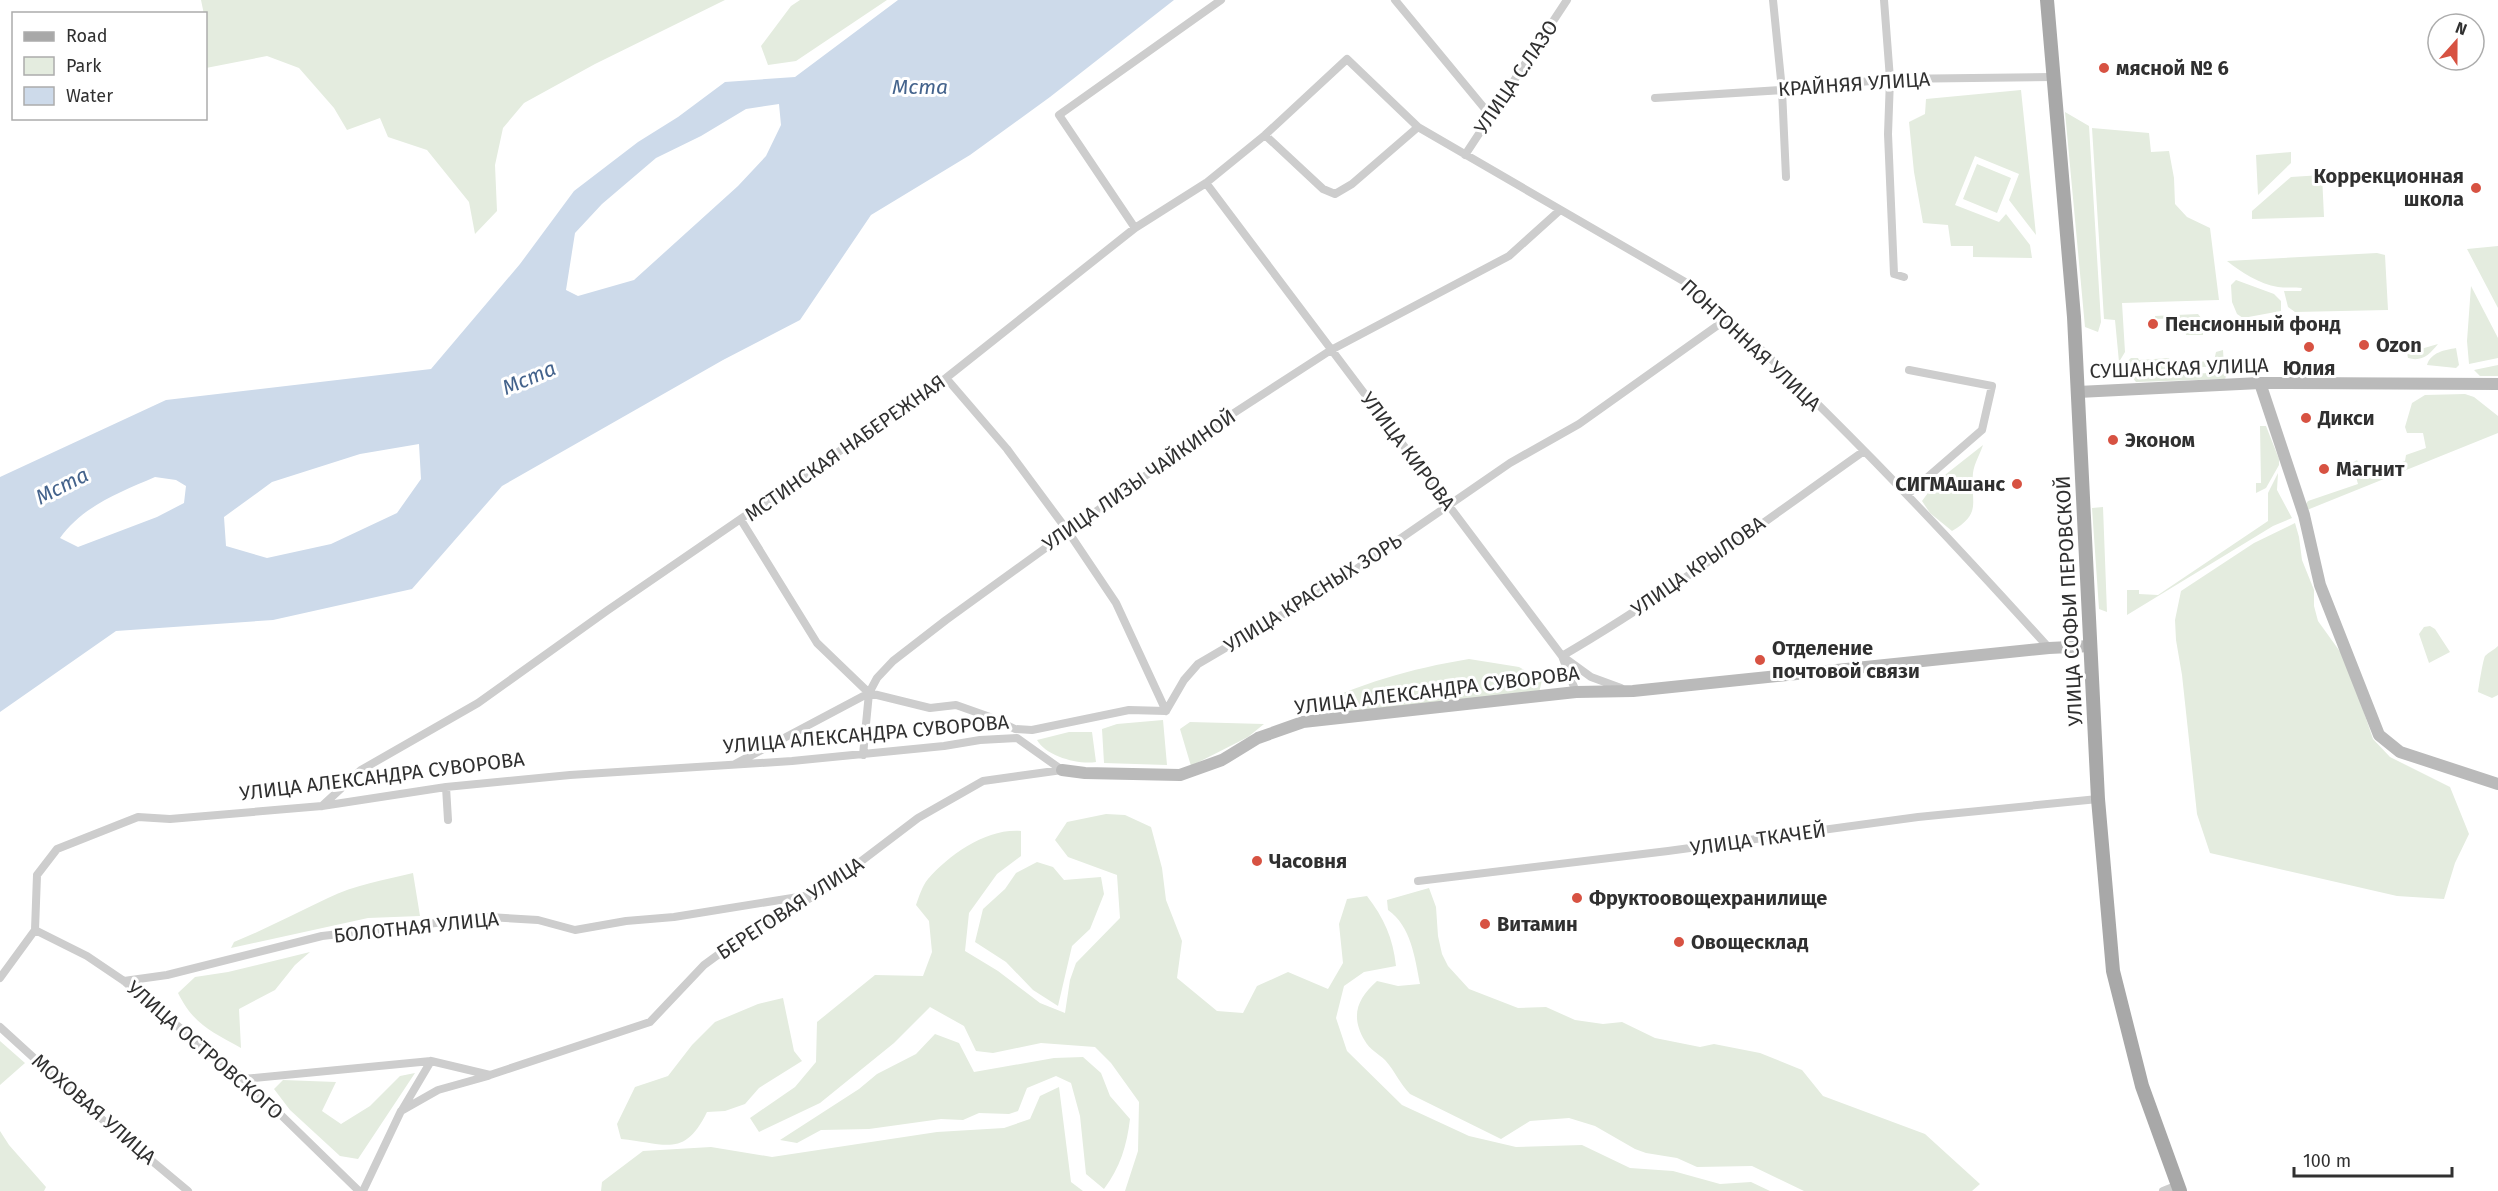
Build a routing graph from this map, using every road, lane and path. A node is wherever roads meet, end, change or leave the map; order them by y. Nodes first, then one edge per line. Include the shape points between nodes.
1 (1221, 0) edge
2 (1395, 0) edge
3 (1567, 0) edge
4 (1773, 0) edge
5 (1884, 0) edge
6 (2047, 0) edge
7 (1347, 59) joint
8 (2053, 77) junction
9 (1890, 79) junction
10 (1782, 90) junction
11 (1655, 98) dead end
12 (1490, 115) junction
13 (1418, 127) junction
14 (1265, 135) junction
15 (1465, 155) junction
16 (1786, 177) dead end
17 (1206, 183) junction
18 (1559, 211) junction
19 (1136, 228) junction
20 (1904, 277) dead end
21 (1728, 318) junction
22 (1331, 350) junction
23 (1909, 370) dead end
24 (946, 378) junction
25 (2260, 383) junction
26 (2498, 384) edge
27 (2078, 392) junction
28 (1863, 451) junction
29 (1907, 495) junction
30 (1449, 506) junction
31 (741, 520) junction
32 (1067, 530) junction
33 (2091, 646) junction
34 (2049, 648) junction
35 (1562, 656) junction
36 (1632, 691) junction
37 (1576, 692) junction
38 (869, 693) junction
39 (1166, 711) junction
40 (863, 755) junction
41 (731, 766) junction
42 (1062, 770) junction
43 (2498, 784) edge
44 (446, 787) junction
45 (2098, 799) junction
46 (322, 806) junction
47 (448, 820) dead end
48 (1418, 881) dead end
49 (818, 894) junction
50 (35, 930) junction
51 (0, 978) edge
52 (124, 981) junction
53 (0, 1027) edge
54 (431, 1061) junction
55 (490, 1075) junction
56 (244, 1079) junction
57 (401, 1111) junction
58 (2179, 1188) edge
59 (188, 1191) edge
60 (361, 1191) edge
61 (2163, 1191) edge

1 - 19 street via 1059,115
2 - 12 street
3 - 12 street, УЛИЦА С.ЛАЗО
4 - 10 street
5 - 9 street
6 - 8 main road, УЛИЦА СОФЬИ ПЕРОВСКОЙ
7 - 13 street, ПОНТОННАЯ УЛИЦА
7 - 14 street, МСТИНСКАЯ НАБЕРЕЖНАЯ
8 - 9 street, КРАЙНЯЯ УЛИЦА
8 - 27 main road, УЛИЦА СОФЬИ ПЕРОВСКОЙ
9 - 10 street, КРАЙНЯЯ УЛИЦА
9 - 20 street via 1888,134 1894,274
10 - 11 street, КРАЙНЯЯ УЛИЦА
10 - 16 street
12 - 15 street, УЛИЦА С.ЛАЗО
13 - 14 street via 1335,194 1323,189
13 - 15 street, ПОНТОННАЯ УЛИЦА
14 - 17 street, МСТИНСКАЯ НАБЕРЕЖНАЯ
15 - 18 street, ПОНТОННАЯ УЛИЦА
17 - 19 street, МСТИНСКАЯ НАБЕРЕЖНАЯ
17 - 22 street, УЛИЦА КИРОВА
18 - 21 street, ПОНТОННАЯ УЛИЦА via 1692,286
18 - 22 street, УЛИЦА ЛИЗЫ ЧАЙКИНОЙ via 1509,256
19 - 24 street, МСТИНСКАЯ НАБЕРЕЖНАЯ
21 - 28 street, ПОНТОННАЯ УЛИЦА
21 - 30 street, УЛИЦА КРАСНЫХ ЗОРЬ via 1579,424 1510,463
22 - 30 street, УЛИЦА КИРОВА
22 - 32 street, УЛИЦА ЛИЗЫ ЧАЙКИНОЙ
23 - 29 street via 1992,386 1982,430
24 - 31 street, МСТИНСКАЯ НАБЕРЕЖНАЯ
24 - 32 street via 1007,449
25 - 26 street, СУШАНСКАЯ УЛИЦА
25 - 27 street, СУШАНСКАЯ УЛИЦА
25 - 43 street via 2304,515 2320,585 2379,735 2400,752
27 - 33 main road, УЛИЦА СОФЬИ ПЕРОВСКОЙ
28 - 29 street, ПОНТОННАЯ УЛИЦА
28 - 35 street, УЛИЦА КРЫЛОВА via 1698,568
29 - 34 street, ПОНТОННАЯ УЛИЦА
30 - 35 street, УЛИЦА КИРОВА
30 - 39 street, УЛИЦА КРАСНЫХ ЗОРЬ via 1333,585 1198,664
31 - 38 street via 817,642
31 - 46 street, МСТИНСКАЯ НАБЕРЕЖНАЯ via 478,703 361,770
32 - 38 street, УЛИЦА ЛИЗЫ ЧАЙКИНОЙ via 893,661
32 - 39 street via 1116,603
33 - 34 street, УЛИЦА АЛЕКСАНДРА СУВОРОВА
33 - 45 main road, УЛИЦА СОФЬИ ПЕРОВСКОЙ
34 - 36 street, УЛИЦА АЛЕКСАНДРА СУВОРОВА
35 - 36 street, УЛИЦА КИРОВА via 1592,677
35 - 37 street
36 - 37 street, УЛИЦА АЛЕКСАНДРА СУВОРОВА
37 - 42 street, УЛИЦА АЛЕКСАНДРА СУВОРОВА via 1303,723 1258,738 1222,760 1180,775
38 - 39 street via 930,708 956,705 1016,729 1032,730 1129,710
38 - 40 street
38 - 41 street, УЛИЦА ЛИЗЫ ЧАЙКИНОЙ
40 - 41 street, УЛИЦА АЛЕКСАНДРА СУВОРОВА
40 - 42 street, УЛИЦА АЛЕКСАНДРА СУВОРОВА via 1017,738
41 - 44 street, УЛИЦА АЛЕКСАНДРА СУВОРОВА
42 - 49 street, БЕРЕГОВАЯ УЛИЦА via 983,780 918,818
44 - 46 street, УЛИЦА АЛЕКСАНДРА СУВОРОВА
44 - 47 street
45 - 48 street, УЛИЦА ТКАЧЕЙ via 1918,816
45 - 58 main road, УЛИЦА СОФЬИ ПЕРОВСКОЙ via 2113,971 2142,1086
46 - 50 street, УЛИЦА АЛЕКСАНДРА СУВОРОВА via 170,819 138,817 57,849 38,875
49 - 52 street, БОЛОТНАЯ УЛИЦА via 575,930 538,920 488,917 322,936 167,975
49 - 55 street, БЕРЕГОВАЯ УЛИЦА via 756,927 704,965 650,1022
50 - 51 street
50 - 52 street, УЛИЦА ОСТРОВСКОГО via 87,956
52 - 56 street, УЛИЦА ОСТРОВСКОГО
53 - 59 street, МОХОВАЯ УЛИЦА
54 - 55 street
54 - 56 street
54 - 57 street
55 - 57 street, БЕРЕГОВАЯ УЛИЦА via 438,1090
56 - 60 street, УЛИЦА ОСТРОВСКОГО
57 - 60 street
58 - 61 street

